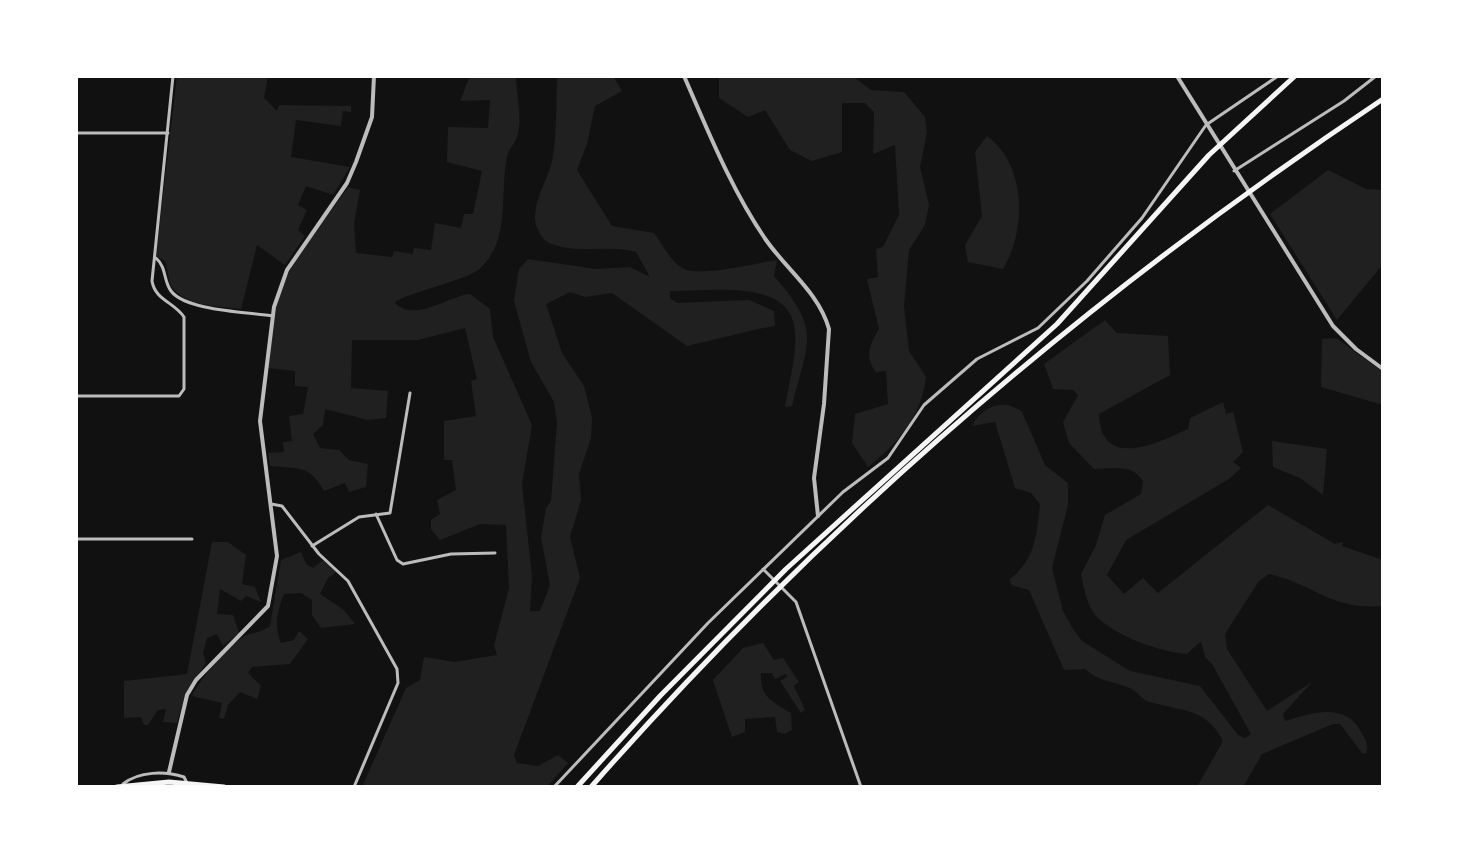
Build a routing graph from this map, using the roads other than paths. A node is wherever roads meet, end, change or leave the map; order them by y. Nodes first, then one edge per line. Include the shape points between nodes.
1 (173, 76) edge
2 (374, 76) edge
3 (684, 76) edge
4 (1177, 76) edge
5 (1278, 76) edge
6 (1295, 76) edge
7 (1376, 76) edge
8 (1383, 99) edge
9 (1207, 127) junction
10 (76, 133) edge
11 (168, 133) junction
12 (1232, 168) junction
13 (154, 257) junction
14 (273, 316) junction
15 (1383, 369) edge
16 (410, 393) dead end
17 (76, 396) edge
18 (270, 504) junction
19 (376, 514) junction
20 (818, 516) junction
21 (76, 539) edge
22 (192, 539) dead end
23 (312, 546) junction
24 (495, 553) dead end
25 (765, 571) junction
26 (169, 772) junction
27 (187, 783) junction
28 (118, 787) edge
29 (224, 787) edge
30 (354, 787) edge
31 (554, 787) edge
32 (577, 787) edge
33 (591, 787) edge
34 (861, 787) edge

1 - 11 street
2 - 14 street via 372,117 356,162 287,270
3 - 20 street via 751,214 822,309 829,329 814,478
4 - 9 street
5 - 9 street
6 - 32 highway via 1209,155 1030,350 786,569
7 - 12 street
8 - 33 highway via 1120,290 968,415 793,575
9 - 12 street
9 - 20 street via 1142,218 1087,281 1038,328 988,352 944,386 924,405 888,458
10 - 11 street
11 - 13 street
12 - 15 street via 1339,333
13 - 14 street via 164,265 169,288 180,298
13 - 17 street via 153,290 184,317 184,389 179,396
14 - 18 street via 260,421
16 - 19 street via 391,510
18 - 23 street via 282,506
18 - 26 street via 277,561 268,606 187,695
19 - 23 street via 359,517
19 - 24 street via 403,564 451,554
20 - 25 street
21 - 22 street
23 - 30 street via 348,581 399,675
25 - 31 street via 640,692
25 - 34 street via 796,602
26 - 27 street
26 - 28 street via 140,775
27 - 28 highway
27 - 29 highway

